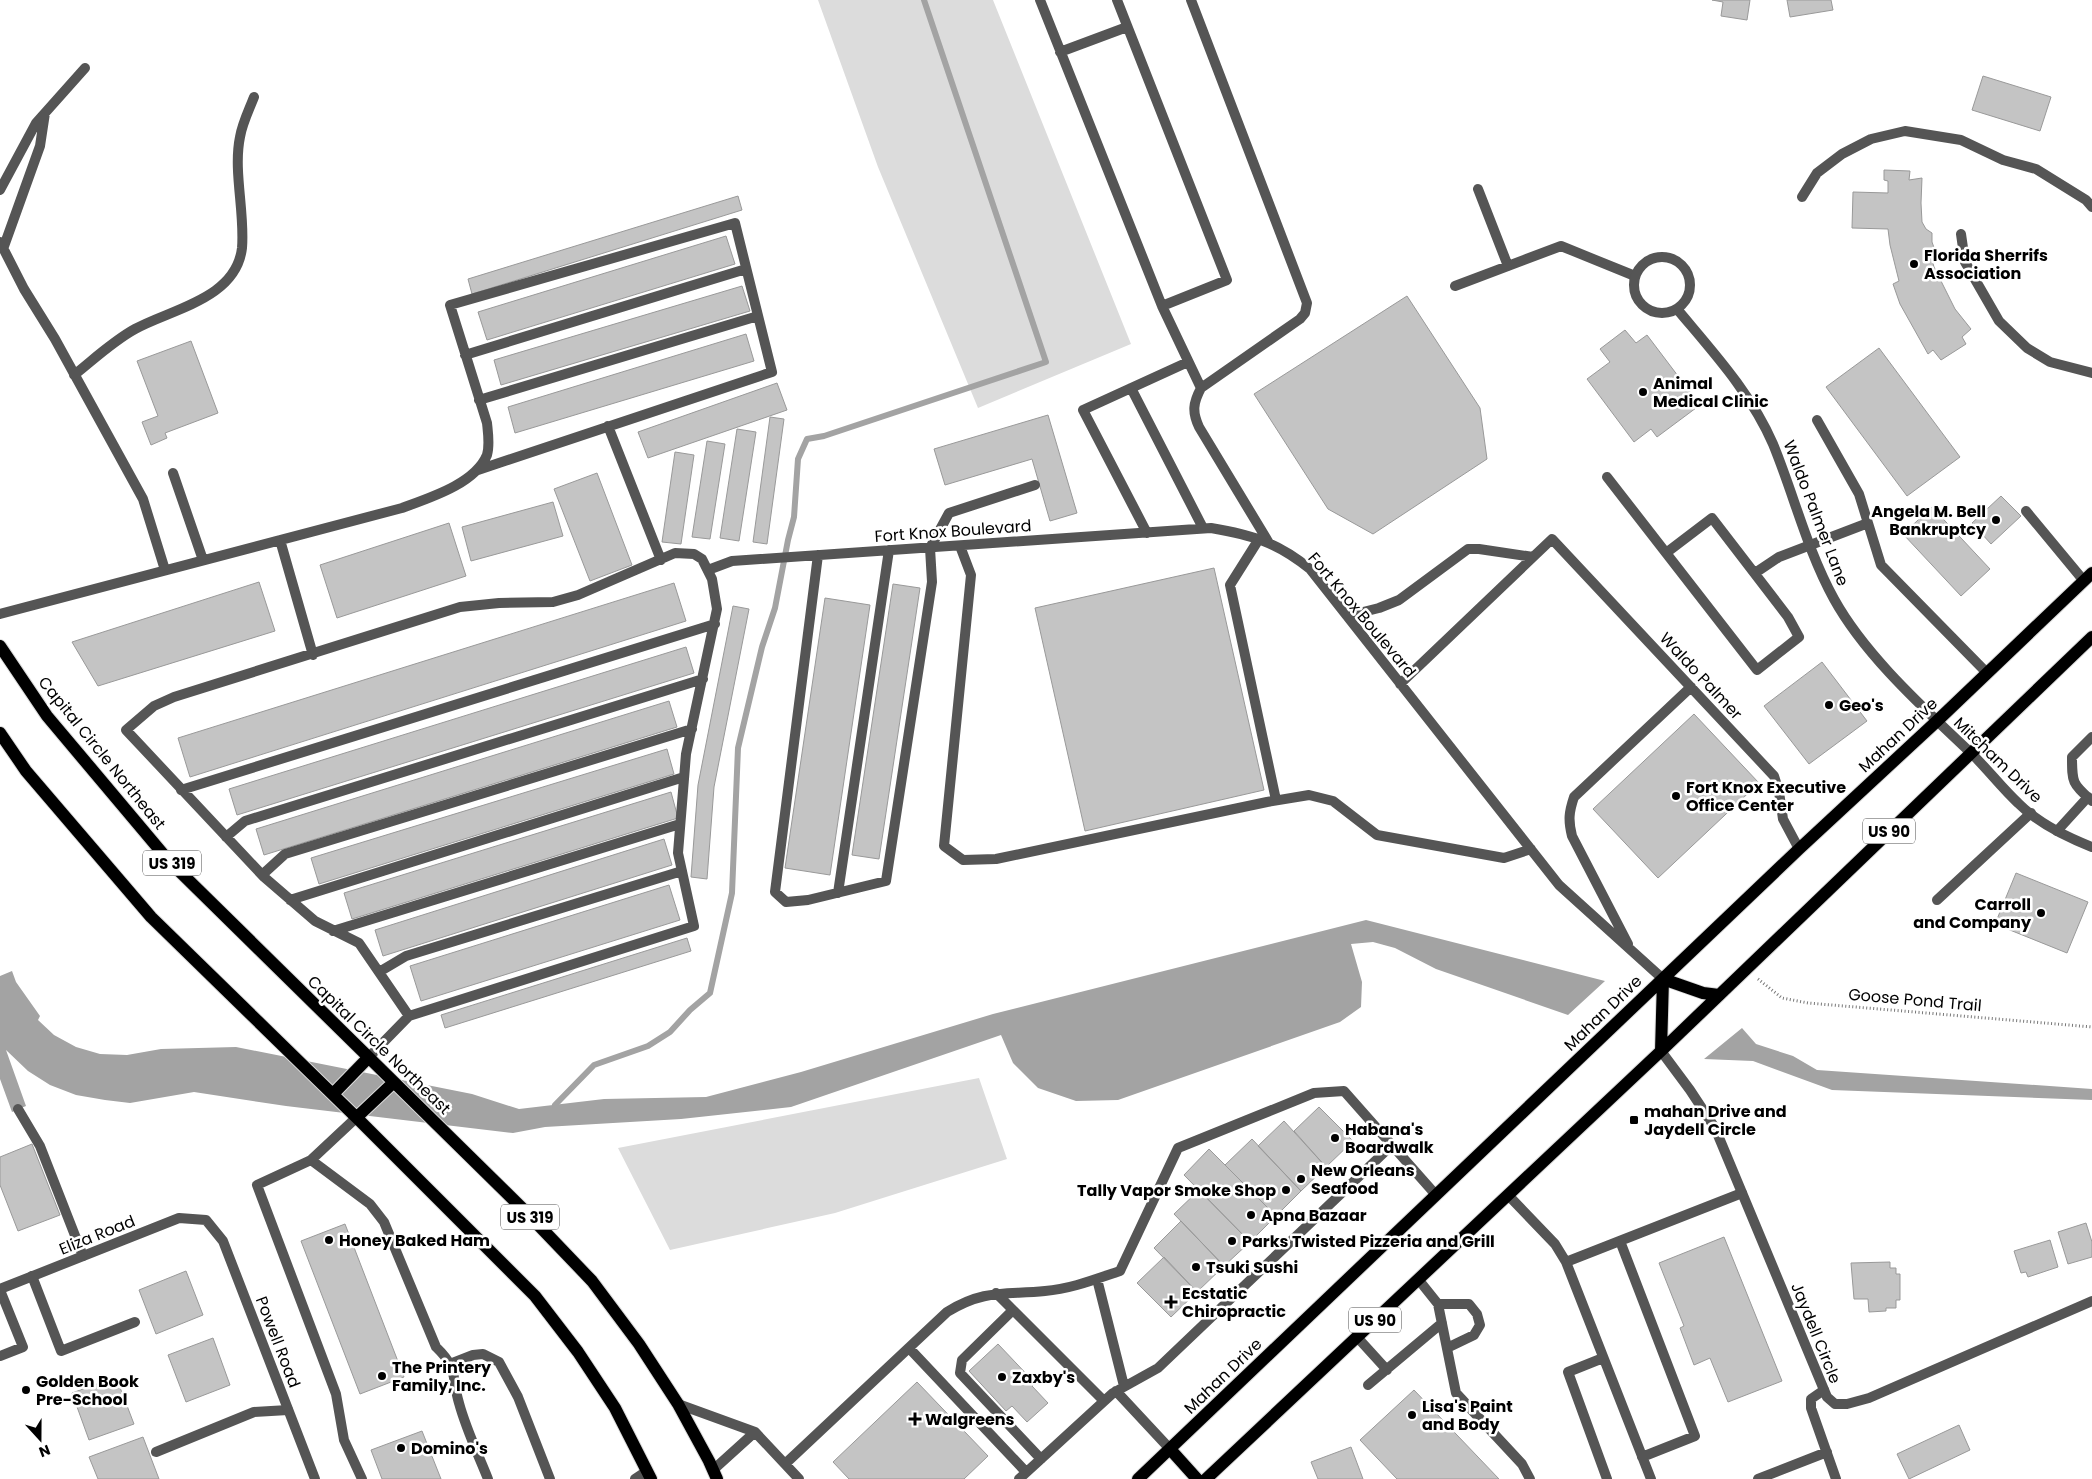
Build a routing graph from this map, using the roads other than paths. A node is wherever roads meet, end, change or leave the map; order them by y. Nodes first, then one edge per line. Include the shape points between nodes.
1 (1040, 0) edge
2 (1117, 0) edge
3 (1191, 0) edge
4 (1128, 26) junction
5 (1060, 52) junction
6 (85, 68) dead end
7 (254, 97) dead end
8 (46, 112) junction
9 (1478, 189) dead end
10 (0, 190) edge
11 (1802, 197) dead end
12 (2092, 207) edge
13 (1961, 234) dead end
14 (2, 245) edge
15 (1508, 266) junction
16 (746, 269) junction
17 (1635, 276) junction
18 (1456, 286) dead end
19 (1162, 306) junction
20 (1677, 309) junction
21 (758, 316) junction
22 (465, 355) junction
23 (1188, 362) junction
24 (2091, 372) edge
25 (74, 375) junction
26 (1131, 388) junction
27 (1201, 388) junction
28 (479, 400) junction
29 (1817, 420) dead end
30 (608, 426) junction
31 (478, 470) junction
32 (173, 473) dead end
33 (1607, 477) dead end
34 (1035, 485) dead end
35 (2026, 511) dead end
36 (1868, 523) junction
37 (1203, 528) junction
38 (1147, 533) junction
39 (280, 540) junction
40 (1264, 541) junction
41 (1811, 545) junction
42 (960, 546) junction
43 (930, 548) junction
44 (888, 550) junction
45 (1666, 553) junction
46 (818, 555) junction
47 (1533, 557) junction
48 (203, 560) junction
49 (661, 560) junction
50 (165, 570) junction
51 (708, 570) junction
52 (1755, 573) junction
53 (2088, 577) edge
54 (0, 614) edge
55 (1347, 616) junction
56 (715, 624) junction
57 (2092, 637) edge
58 (0, 646) edge
59 (312, 655) junction
60 (1987, 673) junction
61 (703, 679) junction
62 (1400, 684) junction
63 (1691, 687) junction
64 (1937, 721) junction
65 (692, 728) junction
66 (0, 733) edge
67 (2092, 736) edge
68 (1970, 752) junction
69 (684, 777) junction
70 (181, 790) junction
71 (2090, 799) edge
72 (1276, 800) junction
73 (2031, 813) junction
74 (680, 824) junction
75 (2058, 831) junction
76 (226, 837) junction
77 (2092, 847) edge
78 (1530, 849) junction
79 (1799, 849) junction
80 (682, 870) junction
81 (262, 875) junction
82 (838, 893) junction
83 (290, 900) junction
84 (1937, 900) dead end
85 (334, 931) junction
86 (1630, 950) junction
87 (379, 972) junction
88 (1663, 979) junction
89 (1719, 995) junction
90 (409, 1016) junction
91 (1661, 1051) junction
92 (368, 1058) junction
93 (393, 1082) junction
94 (333, 1094) junction
95 (18, 1109) dead end
96 (357, 1118) junction
97 (1392, 1145) junction
98 (312, 1160) junction
99 (1742, 1193) junction
100 (1436, 1195) junction
101 (1508, 1195) junction
102 (206, 1220) joint
103 (1620, 1241) junction
104 (83, 1256) junction
105 (1566, 1262) junction
106 (32, 1276) junction
107 (1097, 1279) junction
108 (1418, 1279) junction
109 (0, 1289) edge
110 (996, 1293) junction
111 (2092, 1301) edge
112 (1438, 1304) junction
113 (1012, 1310) junction
114 (135, 1322) dead end
115 (1442, 1323) junction
116 (1357, 1337) junction
117 (909, 1348) junction
118 (1447, 1348) junction
119 (0, 1356) edge
120 (1603, 1358) junction
121 (450, 1364) junction
122 (1387, 1370) junction
123 (1368, 1385) dead end
124 (1120, 1388) junction
125 (1824, 1390) junction
126 (1104, 1401) junction
127 (678, 1404) junction
128 (288, 1410) junction
129 (755, 1432) junction
130 (1170, 1449) junction
131 (156, 1452) dead end
132 (1827, 1452) junction
133 (1642, 1457) junction
134 (1041, 1459) junction
135 (785, 1464) junction
136 (649, 1475) edge
137 (715, 1475) edge
138 (1022, 1476) edge
139 (315, 1479) edge
140 (362, 1479) edge
141 (488, 1479) edge
142 (550, 1479) edge
143 (635, 1479) edge
144 (799, 1479) edge
145 (1138, 1479) edge
146 (1197, 1479) edge
147 (1206, 1479) edge
148 (1530, 1479) edge
149 (1607, 1479) edge
150 (1651, 1479) edge
151 (1758, 1479) edge
152 (1836, 1479) edge

1 - 5 street
2 - 4 street
3 - 27 street via 1307,303 1300,319
4 - 5 street
4 - 19 street via 1227,280
5 - 19 street
6 - 8 street
7 - 25 street via 240,137 242,249 234,271 213,293 133,330
8 - 10 street via 36,123
8 - 14 street via 40,146
9 - 15 street
11 - 12 street via 1817,173 1842,154 1871,139 1905,131 1962,140 2003,160 2036,169
13 - 24 street via 1965,262 1999,321 2027,348 2050,362
14 - 25 street via 24,290
15 - 17 street via 1561,246
15 - 18 street
16 - 21 street
16 - 22 street
16 - 22 street via 735,223 450,305
17 - 20 street via 1634,292 1647,309 1662,313
17 - 20 street via 1648,260 1668,257 1677,261 1688,275 1690,285 1684,302
19 - 23 street
20 - 41 street, Waldo Palmer Lane via 1740,386 1759,416 1773,443
21 - 28 street
21 - 30 street via 772,372
22 - 28 street
23 - 26 street
23 - 27 street
25 - 50 street via 143,499
26 - 37 street
26 - 38 street via 1082,410
27 - 40 street via 1194,402 1194,416
28 - 31 street via 487,423 488,440 487,454
29 - 36 street via 1859,494
30 - 31 street
30 - 49 street
31 - 39 street via 456,485 402,508
32 - 48 street
33 - 45 street
34 - 43 street via 949,513
35 - 53 street
36 - 41 street
36 - 60 street via 1881,565
37 - 38 street, Fort Knox Boulevard
37 - 40 street, Fort Knox Boulevard via 1248,534
38 - 42 street, Fort Knox Boulevard
39 - 48 street
39 - 59 street
40 - 55 street, Fort Knox Boulevard via 1310,569
40 - 72 street via 1230,585
41 - 52 street via 1778,557
41 - 64 street, Waldo Palmer Lane via 1834,598 1851,627
42 - 43 street, Fort Knox Boulevard
42 - 72 street via 971,575 944,846 963,860 996,859
43 - 44 street, Fort Knox Boulevard
43 - 82 street via 932,582 886,881
44 - 46 street, Fort Knox Boulevard
44 - 82 street
45 - 52 street via 1712,518
45 - 52 street via 1757,670 1799,637
46 - 51 street, Fort Knox Boulevard via 732,561
46 - 82 street via 775,892 786,902
47 - 55 street via 1468,550 1399,600
47 - 62 street
47 - 63 street, Waldo Palmer via 1552,539
48 - 50 street
49 - 51 street via 676,554 694,554 702,559
49 - 59 street via 578,595 553,602 460,607
50 - 54 street
51 - 56 street via 717,609
53 - 60 main road, Mahan Drive / US 90
55 - 62 street, Fort Knox Boulevard
56 - 61 street
56 - 70 street
57 - 68 main road, US 90
58 - 92 main road, Capital Circle Northeast / US 319 via 47,716 169,861
59 - 70 street via 174,697 154,706 126,730
60 - 64 main road, Mahan Drive / US 90
61 - 65 street
61 - 76 street via 245,821
62 - 78 street, Fort Knox Boulevard
63 - 79 street, Waldo Palmer via 1774,776 1783,819
63 - 86 street via 1574,797 1569,813 1572,836
64 - 68 street, Mitcham Drive
64 - 79 main road, Mahan Drive / US 90
65 - 69 street
65 - 81 street via 285,854
66 - 94 main road, US 319 via 26,771 151,917
67 - 71 street via 2072,757 2072,780
68 - 73 street, Mitcham Drive
68 - 89 main road, US 90
69 - 74 street
69 - 83 street
70 - 76 street
71 - 75 street
72 - 78 street via 1309,795 1333,801 1377,835 1504,858
73 - 75 street, Mitcham Drive
73 - 84 street
74 - 80 street via 678,853
74 - 85 street
75 - 77 street, Mitcham Drive
76 - 81 street
78 - 86 street, Fort Knox Boulevard via 1559,885
79 - 88 main road, Mahan Drive / US 90
80 - 87 street via 406,956
80 - 90 street via 694,926
81 - 83 street
83 - 85 street via 315,921
85 - 87 street via 359,944
86 - 88 street, Fort Knox Boulevard
87 - 90 street
88 - 89 main road
88 - 91 main road
88 - 100 main road, Mahan Drive / US 90
89 - 91 main road, US 90
90 - 92 street
91 - 99 street, Jaydell Circle via 1715,1128
91 - 101 main road, US 90
92 - 93 main road, Capital Circle Northeast / US 319
92 - 94 main road
93 - 96 main road
93 - 127 main road, Capital Circle Northeast / US 319 via 592,1281
94 - 96 main road, US 319
95 - 104 street via 40,1146
96 - 98 street
96 - 136 main road, US 319 via 535,1296 615,1408
97 - 100 street
97 - 107 street via 1344,1091 1314,1093 1178,1148 1120,1271
97 - 124 street via 1158,1368
98 - 121 street via 370,1204 384,1222 436,1347
98 - 140 street via 258,1186 336,1394 344,1440
99 - 103 street
99 - 125 street, Jaydell Circle
100 - 130 main road, Mahan Drive / US 90
101 - 105 street via 1555,1244
101 - 108 main road, US 90
102 - 104 street, Eliza Road via 179,1218
102 - 128 street, Powell Road via 222,1241
103 - 105 street
103 - 133 street via 1695,1436
104 - 106 street, Eliza Road
105 - 120 street
106 - 109 street, Eliza Road
106 - 114 street via 60,1351
107 - 110 street via 1045,1291
107 - 124 street
108 - 112 street
108 - 116 main road, US 90
109 - 119 street via 23,1347
110 - 113 street
110 - 117 street via 964,1301 947,1312
111 - 125 street, Jaydell Circle via 1869,1398 1835,1404
112 - 115 street
112 - 118 street via 1469,1304 1480,1325 1474,1336
113 - 126 street
113 - 134 street via 962,1360 960,1373
115 - 118 street
115 - 122 street
116 - 122 street
116 - 147 main road, US 90
117 - 135 street
117 - 138 street via 934,1374 933,1383 966,1418 976,1419
118 - 148 street via 1456,1393 1522,1464
120 - 133 street
120 - 149 street via 1568,1372
121 - 141 street via 458,1402
121 - 142 street via 483,1354 498,1362 518,1398
122 - 123 street
124 - 126 street
124 - 130 street
125 - 132 street via 1811,1399 1811,1408
126 - 134 street
127 - 129 street
127 - 137 main road, Capital Circle Northeast / US 319
128 - 131 street via 254,1412
128 - 139 street, Powell Road
129 - 135 street
129 - 137 street
130 - 145 main road, Mahan Drive / US 90
130 - 146 main road
132 - 151 street
132 - 152 street
133 - 150 street
134 - 138 street
135 - 144 street
136 - 143 street

